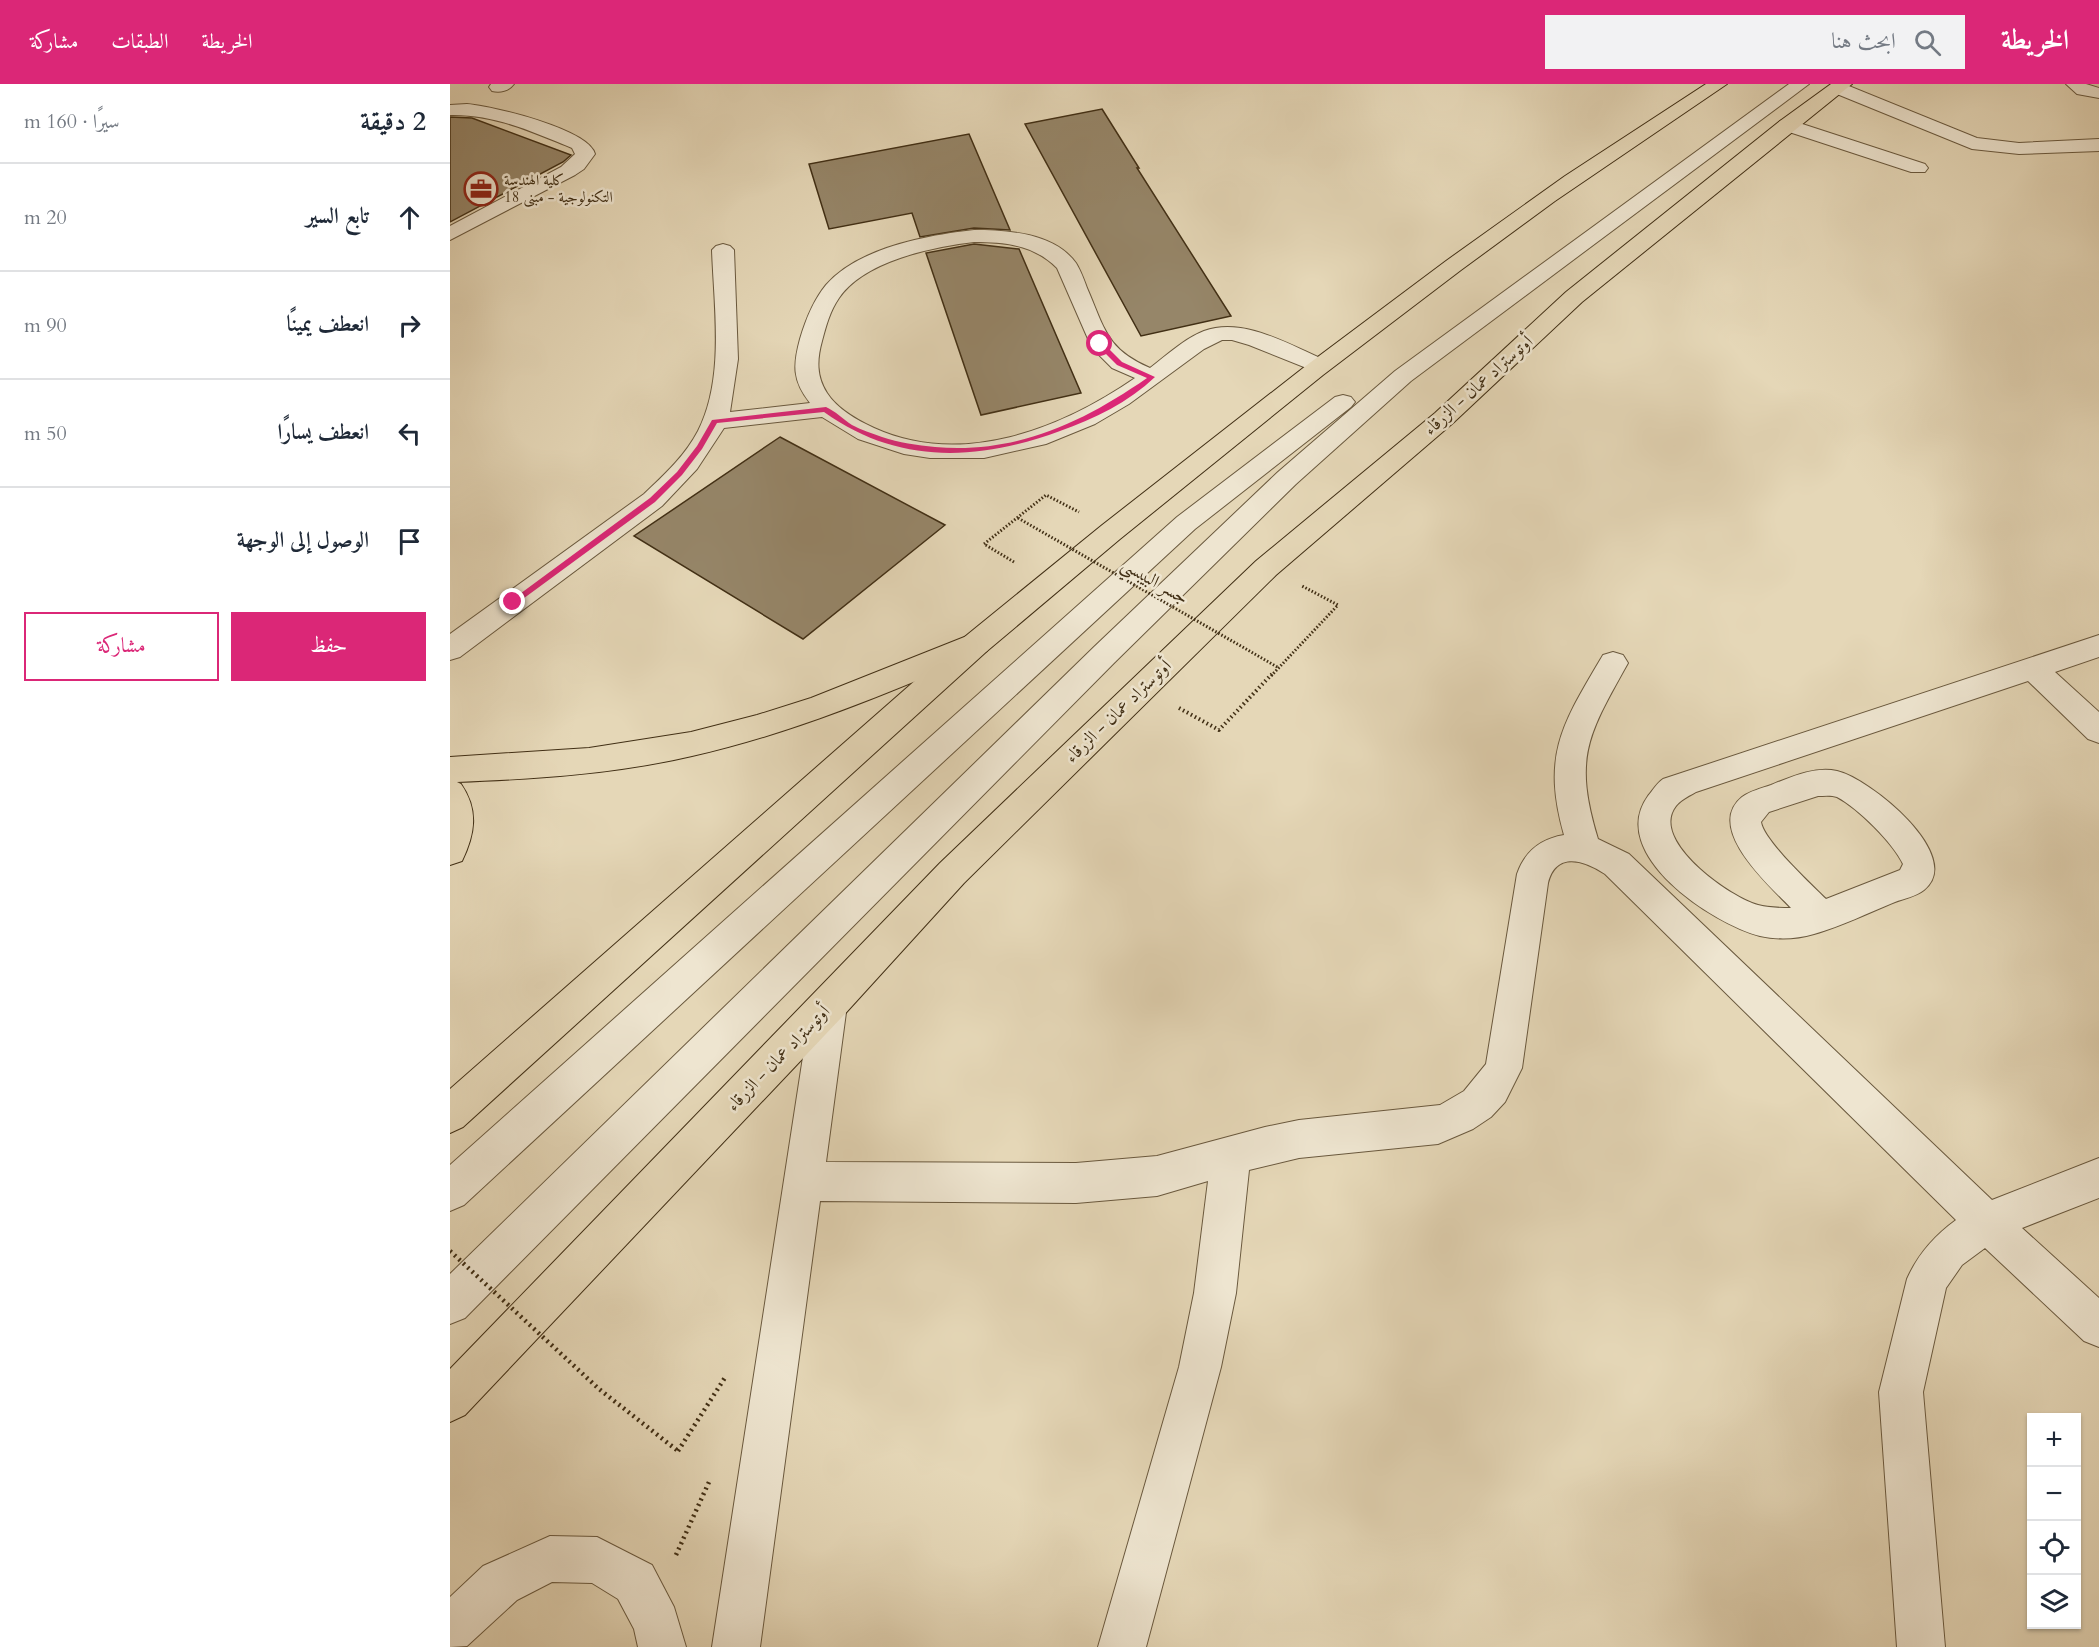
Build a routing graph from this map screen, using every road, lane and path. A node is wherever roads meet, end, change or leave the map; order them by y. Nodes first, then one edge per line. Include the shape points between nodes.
1 (1718, 84) edge
2 (1780, 84) edge
3 (1800, 84) edge
4 (2075, 84) edge
5 (1840, 86) edge
6 (2099, 93) edge
7 (450, 110) edge
8 (1787, 125) junction
9 (2099, 145) edge
10 (1918, 168) dead end
11 (450, 234) edge
12 (723, 250) dead end
13 (1319, 366) junction
14 (1152, 377) junction
15 (826, 409) junction
16 (714, 421) junction
17 (1047, 495) dead end
18 (1018, 518) junction
19 (984, 544) dead end
20 (1338, 605) dead end
21 (977, 643) junction
22 (2099, 646) edge
23 (450, 649) edge
24 (1613, 663) dead end
25 (1279, 668) junction
26 (2033, 668) junction
27 (1219, 730) dead end
28 (2099, 731) edge
29 (450, 770) edge
30 (450, 793) edge
31 (1584, 848) junction
32 (450, 851) edge
33 (1821, 917) junction
34 (829, 1005) junction
35 (450, 1114) edge
36 (1231, 1155) junction
37 (2099, 1178) edge
38 (806, 1181) junction
39 (450, 1191) edge
40 (1986, 1222) junction
41 (450, 1251) edge
42 (450, 1303) edge
43 (2099, 1326) edge
44 (733, 1366) dead end
45 (450, 1400) edge
46 (711, 1479) dead end
47 (656, 1628) edge
48 (450, 1629) edge
49 (736, 1647) edge
50 (1122, 1647) edge
51 (1921, 1647) edge

1 - 13 main road via 1526,213
2 - 39 street via 1388,368 1186,523
3 - 42 street via 1402,376 1287,478
4 - 6 street
5 - 8 main road, أوتوستراد عمان - الزرقاء
5 - 9 street via 1972,143 2014,150
7 - 11 street via 493,112 579,144 585,154 568,171
8 - 10 street
8 - 34 main road, أوتوستراد عمان - الزرقاء via 1574,297 1444,418 1266,568 952,873
12 - 16 street via 726,373
13 - 14 street via 1244,336 1221,333 1207,338
13 - 21 main road
14 - 15 street via 1084,420 1022,443 988,450 907,446 850,426
14 - 15 street via 1120,363 1100,344 1060,258 1023,240 971,236 882,259 835,288 816,318 805,366 811,388
15 - 16 street
16 - 23 street via 680,474 652,500
17 - 18 path
18 - 19 path
18 - 25 path, جسر البيبسي, bridge
20 - 25 path
21 - 29 main road via 815,710 723,737 628,756 533,767
21 - 35 main road
22 - 26 street
24 - 31 street via 1580,720 1570,748 1568,779
25 - 27 path
26 - 28 street
26 - 33 street via 1685,783 1669,792 1658,806 1654,823 1658,842 1669,860 1716,902 1757,920 1806,922
30 - 32 main road via 456,800 459,825
31 - 36 street via 1559,849 1539,862 1531,883 1503,1068 1494,1088 1479,1104 1438,1125 1299,1139
31 - 40 street via 1617,864
33 - 33 street via 1912,880 1918,873 1919,864 1910,846 1860,795 1838,784 1822,783 1758,803 1745,817 1744,825 1753,841
34 - 38 street
34 - 45 main road, أوتوستراد عمان - الزرقاء
36 - 38 street via 1156,1176 1117,1181
36 - 50 street via 1215,1293 1200,1367
37 - 40 street
38 - 49 street
40 - 43 street
40 - 51 street via 1948,1251 1929,1279 1901,1392
41 - 44 path, bridge via 599,1389 678,1451
46 - 47 path
47 - 48 street via 635,1582 597,1560 550,1559 500,1583

